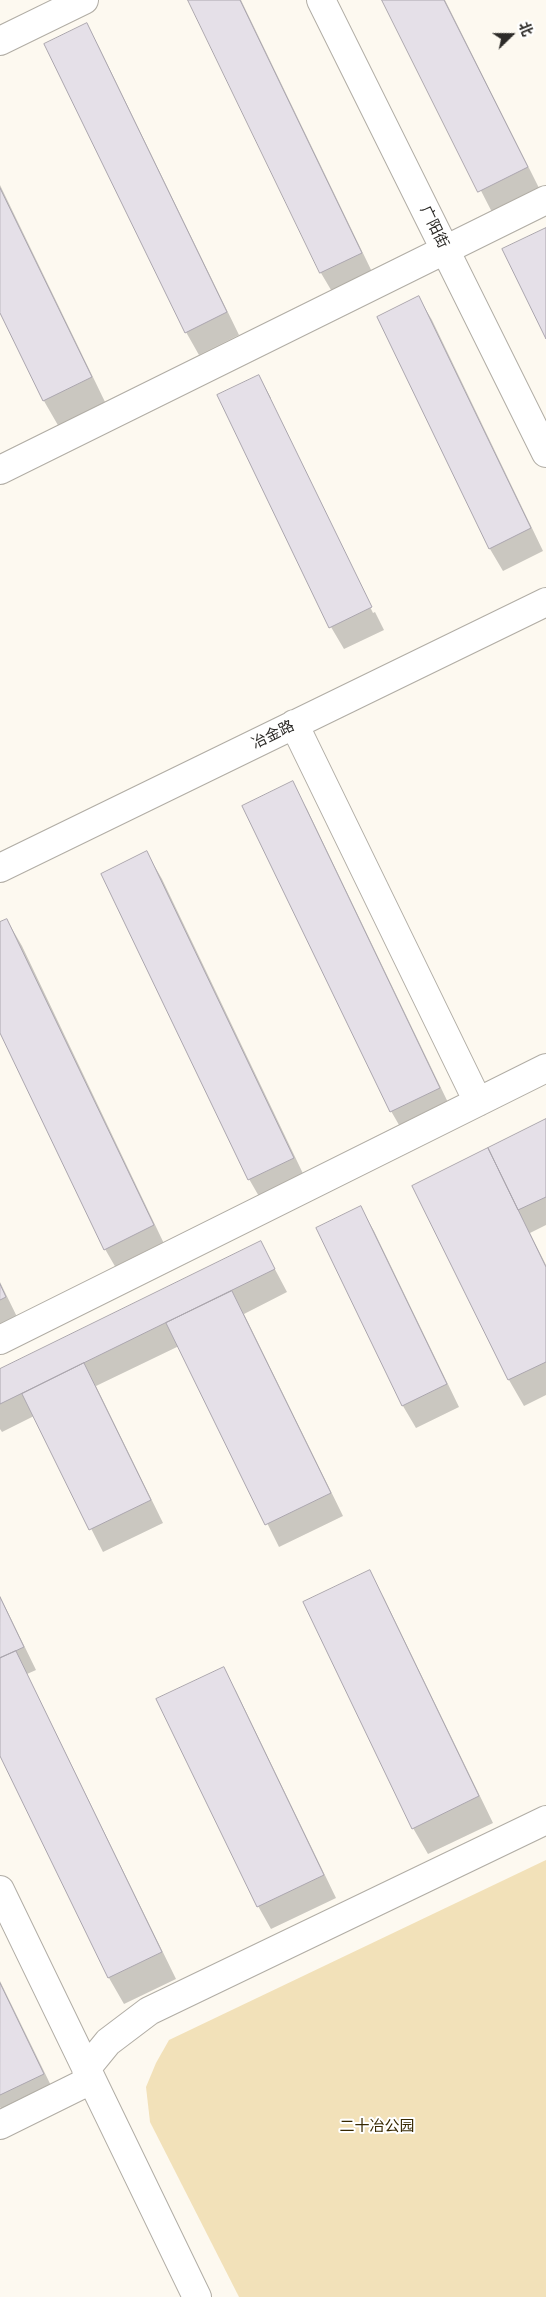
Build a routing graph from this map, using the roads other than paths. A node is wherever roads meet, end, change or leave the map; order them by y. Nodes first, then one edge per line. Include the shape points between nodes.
1 (84, 0) edge
2 (321, 0) edge
3 (0, 41) edge
4 (546, 200) edge
5 (446, 251) junction
6 (546, 453) edge
7 (0, 470) edge
8 (546, 602) edge
9 (294, 724) junction
10 (0, 868) edge
11 (546, 1068) edge
12 (478, 1102) junction
13 (0, 1340) edge
14 (546, 1820) edge
15 (0, 1890) edge
16 (89, 2074) junction
17 (0, 2125) edge
18 (197, 2297) edge

1 - 3 street
2 - 5 street, 广阳街
4 - 5 street
5 - 6 street, 广阳街
5 - 7 street
8 - 9 street, 冶金路
9 - 10 street, 冶金路
9 - 12 street
11 - 12 street
12 - 13 street
14 - 16 street via 149,2011 108,2042
15 - 16 street
16 - 17 street
16 - 18 street

